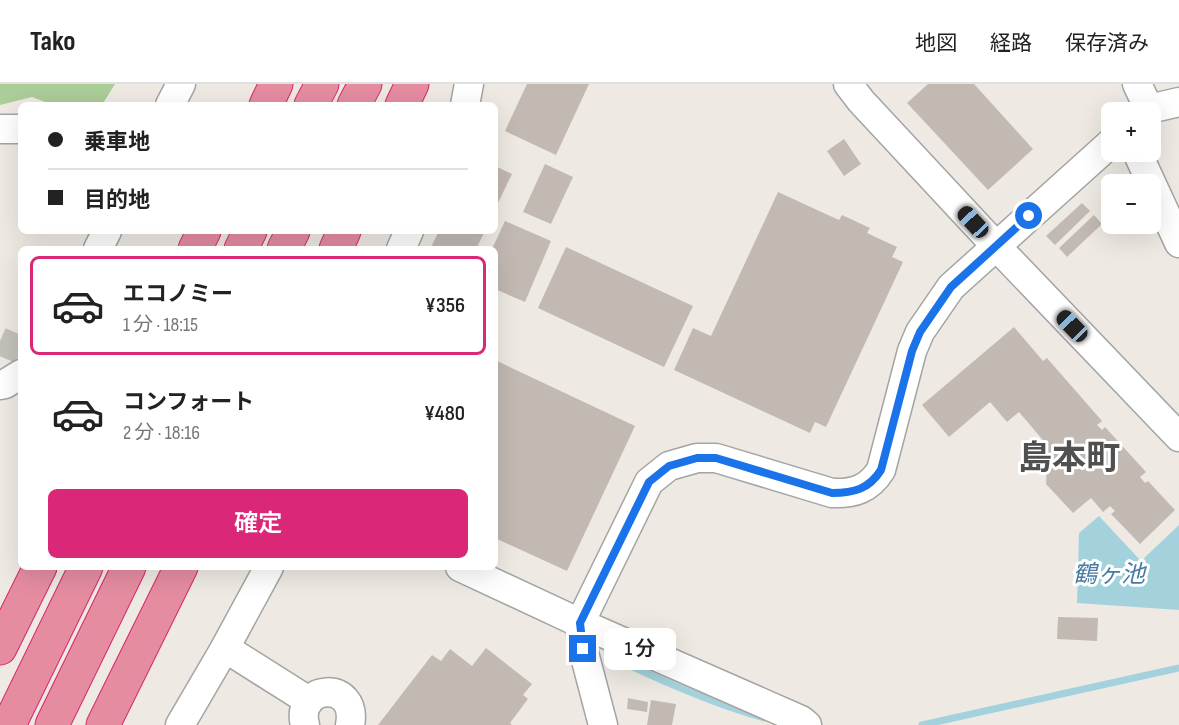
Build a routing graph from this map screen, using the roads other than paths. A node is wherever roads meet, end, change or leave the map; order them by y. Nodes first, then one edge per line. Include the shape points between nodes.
1 (181, 84) edge
2 (276, 84) edge
3 (322, 84) edge
4 (365, 84) edge
5 (412, 84) edge
6 (469, 84) edge
7 (848, 84) edge
8 (172, 102) edge
9 (267, 102) edge
10 (313, 102) edge
11 (356, 102) edge
12 (403, 102) edge
13 (466, 102) edge
14 (1161, 102) edge
15 (1179, 102) edge
16 (0, 129) edge
17 (18, 129) edge
18 (1101, 152) edge
19 (1142, 162) edge
20 (1179, 243) edge
21 (996, 246) junction
22 (18, 376) edge
23 (0, 385) edge
24 (1179, 437) edge
25 (38, 570) edge
26 (85, 570) edge
27 (128, 570) edge
28 (180, 570) edge
29 (267, 570) edge
30 (466, 570) edge
31 (580, 623) junction
32 (0, 648) edge
33 (225, 648) junction
34 (307, 713) edge
35 (9, 725) edge
36 (52, 725) edge
37 (103, 725) edge
38 (180, 725) edge
39 (351, 725) edge
40 (603, 725) edge
41 (807, 725) edge

1 - 8 street
2 - 9 highway
3 - 10 highway
4 - 11 highway
5 - 12 highway
6 - 13 street
7 - 21 street
14 - 15 street
16 - 17 street
18 - 21 street
19 - 20 street
21 - 24 street
21 - 31 street via 951,287 920,332 875,480 848,493 832,493 716,458 697,458 669,466 649,482
22 - 23 street
25 - 32 highway
26 - 35 highway
27 - 36 highway
28 - 37 highway
29 - 33 street
30 - 31 street
31 - 40 street
31 - 41 street
33 - 34 street
33 - 38 street
34 - 39 street via 318,694 329,692 349,703

